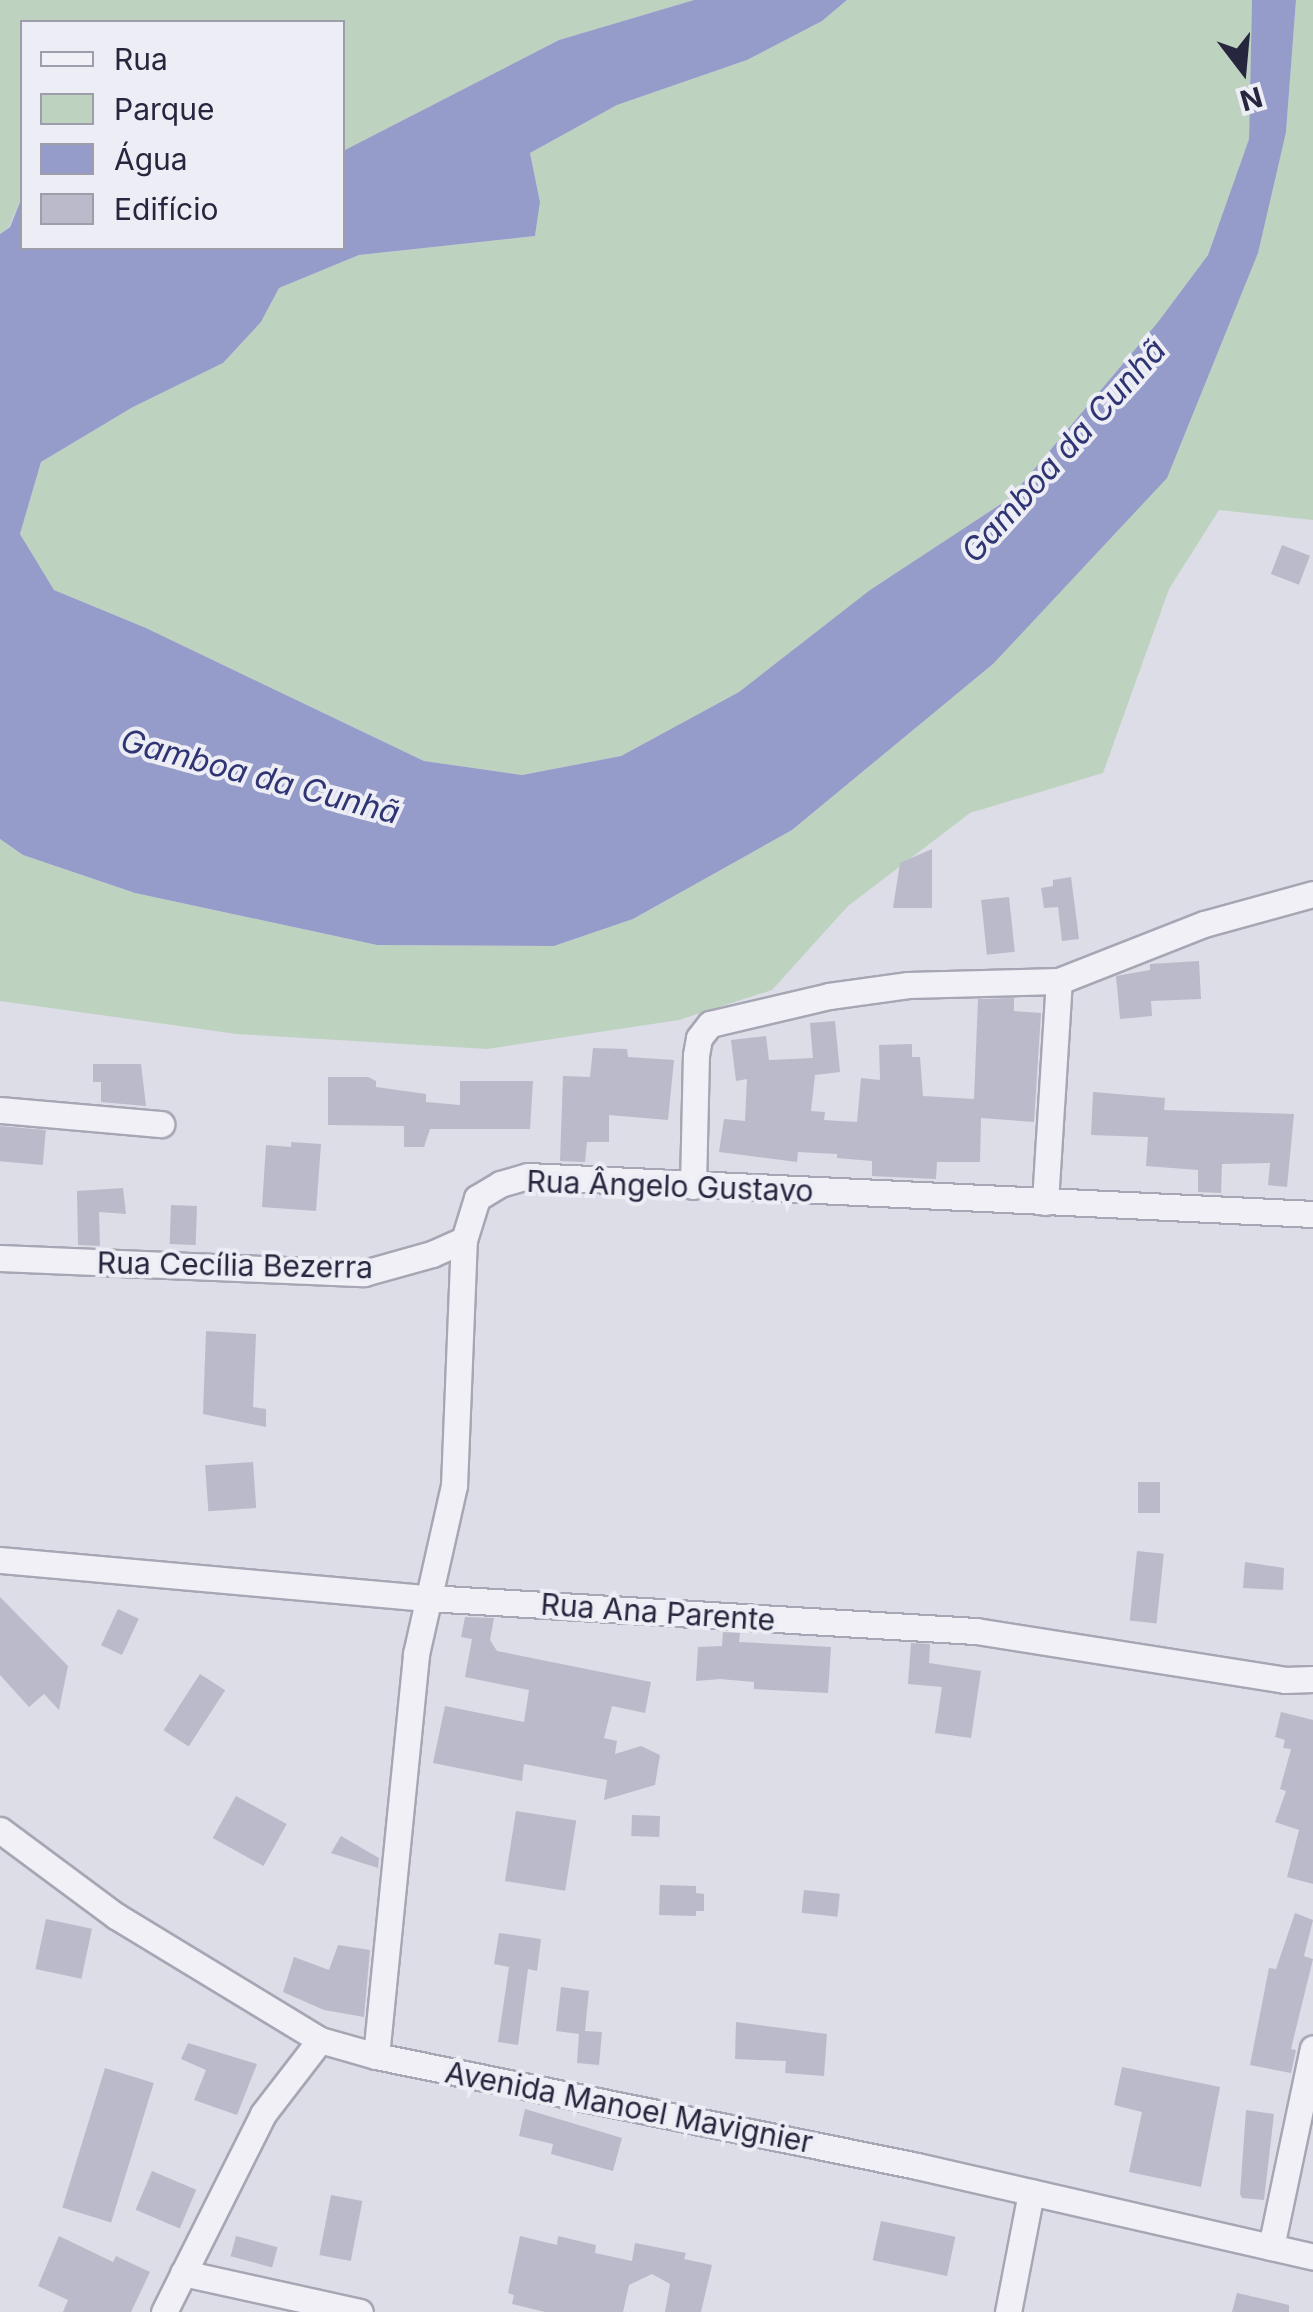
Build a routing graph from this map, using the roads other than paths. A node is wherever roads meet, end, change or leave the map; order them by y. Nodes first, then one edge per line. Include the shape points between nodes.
1 (1313, 894) edge
2 (1059, 981) junction
3 (0, 1110) edge
4 (160, 1124) dead end
5 (693, 1186) junction
6 (1045, 1202) junction
7 (1313, 1214) edge
8 (464, 1240) junction
9 (0, 1258) edge
10 (0, 1560) edge
11 (428, 1598) junction
12 (1313, 1679) edge
13 (0, 1830) edge
14 (320, 2040) junction
15 (1313, 2048) edge
16 (376, 2056) junction
17 (1030, 2192) junction
18 (1270, 2247) junction
19 (1313, 2257) edge
20 (183, 2273) junction
21 (164, 2312) edge
22 (360, 2312) edge
23 (1008, 2312) edge

1 - 2 street via 1204,924
2 - 5 street via 908,985 710,1024 696,1055
2 - 6 street
3 - 4 street
5 - 6 street, Rua Ângelo Gustavo
5 - 8 street, Rua Ângelo Gustavo via 528,1176 478,1198
6 - 7 street, Rua Ângelo Gustavo
8 - 9 street, Rua Cecília Bezerra via 364,1273
8 - 11 street, Rua Ângelo Gustavo via 454,1486
10 - 11 street, Rua Ana Parente
11 - 12 street, Rua Ana Parente via 976,1631
11 - 16 street, Rua Ângelo Gustavo via 416,1654
13 - 14 street, Avenida Manoel Mavignier via 116,1916
14 - 16 street, Avenida Manoel Mavignier
14 - 20 street via 264,2114
15 - 18 street
16 - 17 street, Avenida Manoel Mavignier
17 - 18 street, Avenida Manoel Mavignier
17 - 23 street
18 - 19 street, Avenida Manoel Mavignier
20 - 21 street
20 - 22 street

